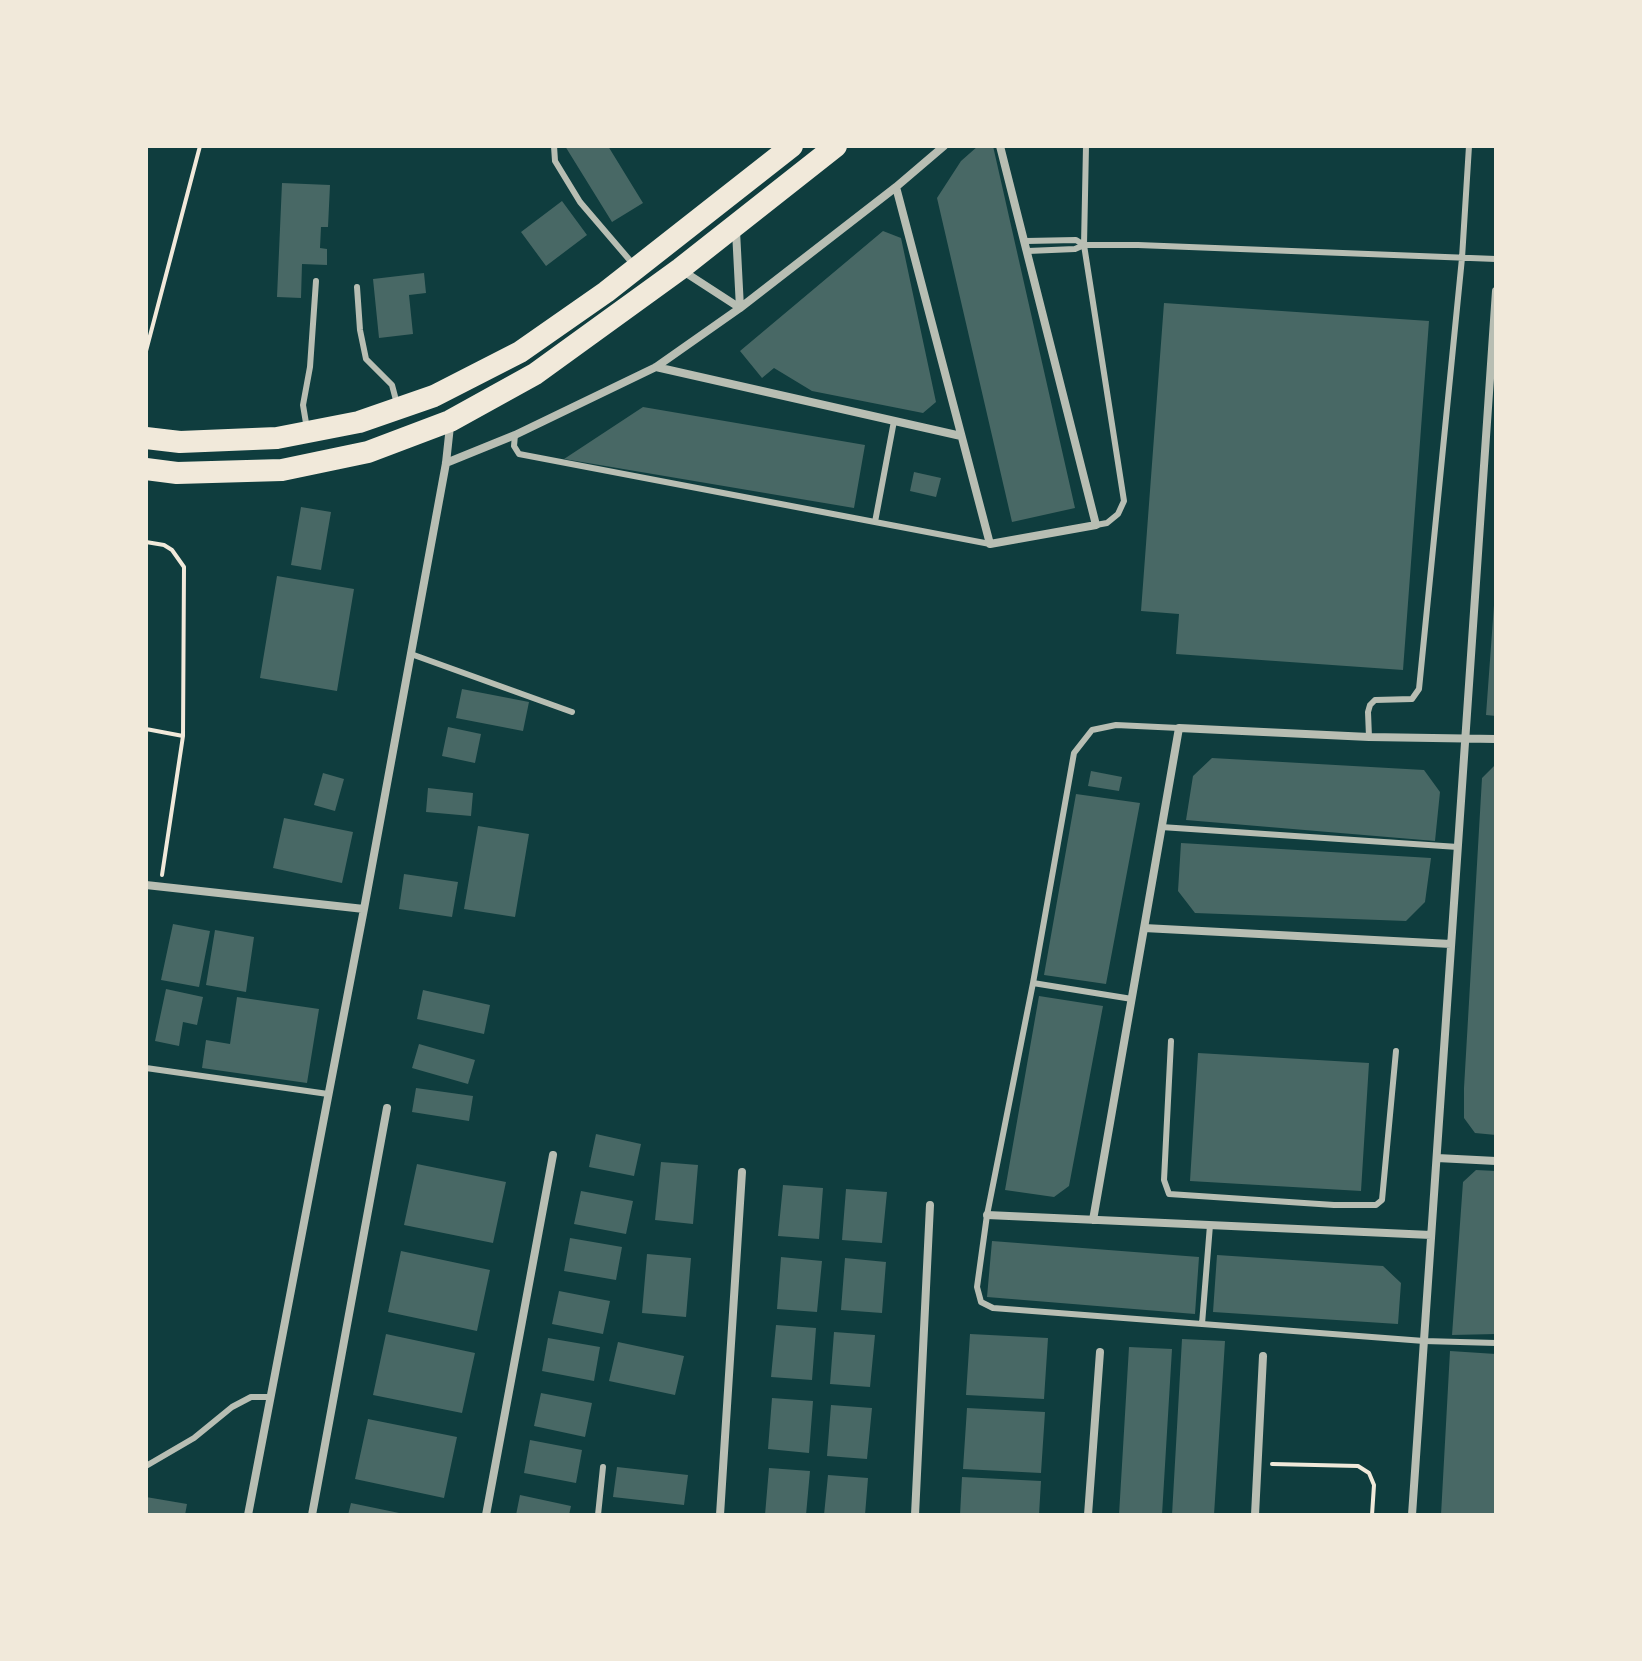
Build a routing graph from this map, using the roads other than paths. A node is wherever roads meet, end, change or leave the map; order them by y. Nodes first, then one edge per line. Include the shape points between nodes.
1 (554, 146) edge
2 (792, 146) edge
3 (836, 146) edge
4 (944, 146) edge
5 (1000, 146) edge
6 (1086, 146) edge
7 (1469, 146) edge
8 (896, 187) junction
9 (736, 226) junction
10 (1026, 241) junction
11 (1084, 245) junction
12 (1028, 251) junction
13 (1462, 258) junction
14 (1496, 259) edge
15 (637, 268) junction
16 (680, 269) junction
17 (316, 281) dead end
18 (357, 287) dead end
19 (1496, 291) edge
20 (740, 308) junction
21 (1495, 318) edge
22 (656, 367) junction
23 (398, 409) junction
24 (450, 421) junction
25 (894, 421) junction
26 (307, 432) junction
27 (515, 435) junction
28 (961, 436) junction
29 (146, 438) edge
30 (446, 463) junction
31 (146, 469) edge
32 (875, 522) junction
33 (1096, 525) junction
34 (990, 544) junction
35 (411, 654) junction
36 (572, 712) dead end
37 (1179, 728) junction
38 (1369, 737) junction
39 (1464, 737) junction
40 (1496, 739) edge
41 (1161, 827) junction
42 (1458, 847) junction
43 (146, 885) edge
44 (364, 909) junction
45 (1144, 928) junction
46 (1451, 944) junction
47 (1033, 983) junction
48 (1132, 999) junction
49 (1171, 1041) dead end
50 (1396, 1051) dead end
51 (146, 1068) edge
52 (328, 1094) junction
53 (387, 1108) dead end
54 (553, 1155) dead end
55 (1437, 1158) junction
56 (1496, 1161) edge
57 (742, 1172) dead end
58 (930, 1205) dead end
59 (987, 1215) junction
60 (1093, 1220) junction
61 (1210, 1225) junction
62 (1431, 1235) junction
63 (1202, 1324) junction
64 (1424, 1341) junction
65 (1496, 1343) edge
66 (1100, 1352) dead end
67 (1263, 1356) dead end
68 (271, 1397) junction
69 (146, 1466) edge
70 (603, 1467) dead end
71 (248, 1515) edge
72 (312, 1515) edge
73 (486, 1515) edge
74 (598, 1515) edge
75 (720, 1515) edge
76 (915, 1515) edge
77 (1088, 1515) edge
78 (1255, 1515) edge
79 (1412, 1515) edge

1 - 15 lane via 555,161 580,202
2 - 15 highway
3 - 9 highway
4 - 8 street
5 - 10 street
6 - 11 lane
7 - 13 lane
8 - 20 street
8 - 28 street
9 - 16 highway
9 - 20 street
10 - 11 lane via 1076,240
10 - 12 street
11 - 12 lane
11 - 13 lane
11 - 33 lane via 1124,501 1118,514
12 - 33 street
13 - 14 lane
13 - 38 lane via 1419,689 1412,699 1381,698 1370,705
15 - 23 highway via 520,352
16 - 20 street
16 - 24 highway via 535,374
17 - 26 lane via 303,405
18 - 23 lane via 366,359 392,385
19 - 21 street
20 - 22 street
21 - 39 street
22 - 25 street
22 - 27 street
23 - 26 highway
24 - 30 street
24 - 31 highway via 368,452 282,470
25 - 28 street
25 - 32 lane
26 - 29 highway via 277,438
27 - 30 street
27 - 32 lane via 519,454
28 - 34 street
30 - 35 street
32 - 34 lane
33 - 34 street
35 - 36 lane
35 - 44 street
37 - 38 street
37 - 41 street
37 - 47 lane via 1116,725 1092,730 1074,753
38 - 39 street
39 - 40 street
39 - 42 street
41 - 42 lane
41 - 45 street
42 - 46 street
43 - 44 street
44 - 52 street
45 - 46 street
45 - 48 street
46 - 55 street
47 - 48 lane
47 - 59 lane
48 - 60 street
49 - 50 lane via 1164,1180 1169,1194 1334,1205 1376,1205 1382,1200
51 - 52 lane
52 - 68 street
53 - 72 street
54 - 73 street
55 - 56 street
55 - 62 street
57 - 75 street
58 - 76 street
59 - 60 street
59 - 63 lane via 977,1287 981,1302 993,1308
60 - 61 street
61 - 62 street
61 - 63 lane
62 - 64 street
63 - 64 lane
64 - 65 lane
64 - 79 street
66 - 77 street
67 - 78 street
68 - 69 lane via 251,1397 232,1407 194,1438
68 - 71 street
70 - 74 lane

